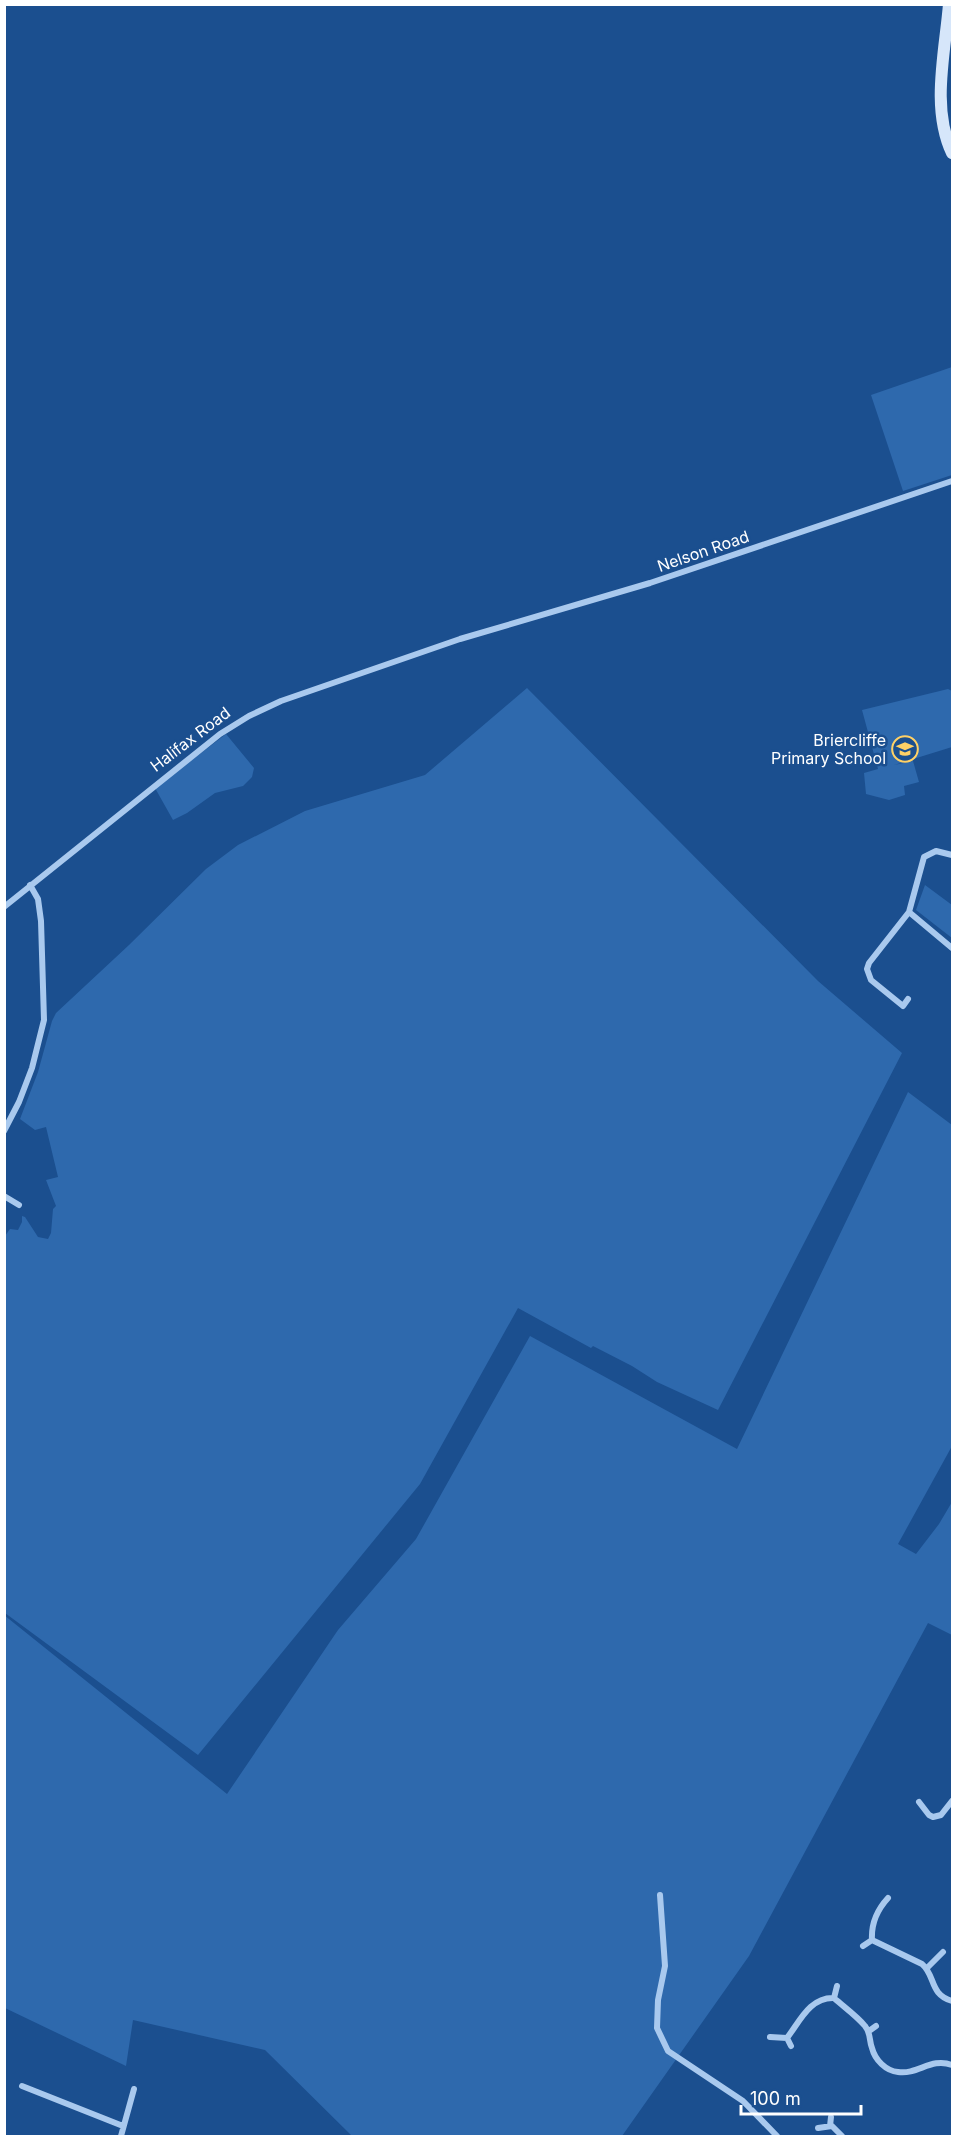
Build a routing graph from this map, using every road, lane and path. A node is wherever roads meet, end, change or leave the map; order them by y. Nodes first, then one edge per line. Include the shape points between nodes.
1 (949, 4) edge
2 (952, 153) edge
3 (952, 481) edge
4 (460, 639) joint
5 (952, 855) edge
6 (30, 885) junction
7 (4, 907) edge
8 (909, 912) junction
9 (952, 948) edge
10 (908, 999) dead end
11 (4, 1131) edge
12 (4, 1196) edge
13 (19, 1205) dead end
14 (952, 1801) edge
15 (919, 1802) dead end
16 (660, 1895) dead end
17 (888, 1898) dead end
18 (872, 1940) junction
19 (863, 1946) dead end
20 (943, 1953) dead end
21 (927, 1968) junction
22 (837, 1986) dead end
23 (834, 1998) junction
24 (952, 2001) edge
25 (876, 2026) dead end
26 (868, 2031) junction
27 (770, 2037) dead end
28 (788, 2038) junction
29 (791, 2046) dead end
30 (952, 2065) edge
31 (22, 2086) dead end
32 (134, 2089) dead end
33 (831, 2116) dead end
34 (830, 2126) junction
35 (123, 2127) junction
36 (818, 2128) dead end
37 (120, 2136) edge
38 (777, 2136) edge
39 (842, 2136) edge

1 - 2 street via 941,114
3 - 4 street, Nelson Road via 650,583
4 - 6 street, Halifax Road via 281,701 249,716 220,734
5 - 8 street via 936,851 924,857
6 - 7 street, Halifax Road
6 - 11 street via 38,899 41,921 44,1020 32,1068
8 - 9 street
8 - 10 street via 867,969 871,980 901,1009
12 - 13 street
14 - 15 street via 937,1817 929,1815
16 - 38 street via 665,1966 657,2028 668,2051 743,2101
17 - 18 street via 875,1917
18 - 19 street
18 - 21 street
20 - 21 street
21 - 24 street via 938,1993
22 - 23 street
23 - 26 street
23 - 28 street via 817,2000 811,2005
25 - 26 street
26 - 30 street via 874,2055 891,2070 906,2072 940,2061
27 - 28 street
28 - 29 street
31 - 35 street
32 - 35 street
33 - 34 street
34 - 36 street
34 - 39 street
35 - 37 street

